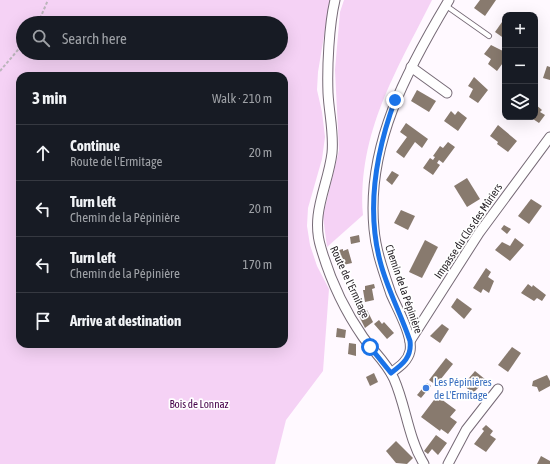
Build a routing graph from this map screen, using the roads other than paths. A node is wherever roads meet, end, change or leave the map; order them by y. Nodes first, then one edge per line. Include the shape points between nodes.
1 (336, 0) edge
2 (447, 3) edge
3 (490, 36) dead end
4 (411, 67) junction
5 (447, 93) dead end
6 (550, 136) edge
7 (410, 341) junction
8 (391, 373) junction
9 (498, 389) dead end
10 (424, 464) edge
11 (448, 464) edge

1 - 8 street, Route de l'Ermitage via 332,18 328,83 332,154 318,207 318,236 332,277 349,313
2 - 3 lane
2 - 4 street, Chemin de la Pépinière
4 - 5 street
4 - 7 street, Chemin de la Pépinière via 395,100 383,137 375,180 373,213 380,262
6 - 7 street, Impasse du Clos des Mûriers via 479,233
7 - 8 street, Chemin de la Pépinière via 408,356
8 - 10 street, Route de l'Ermitage
9 - 11 street via 466,430

